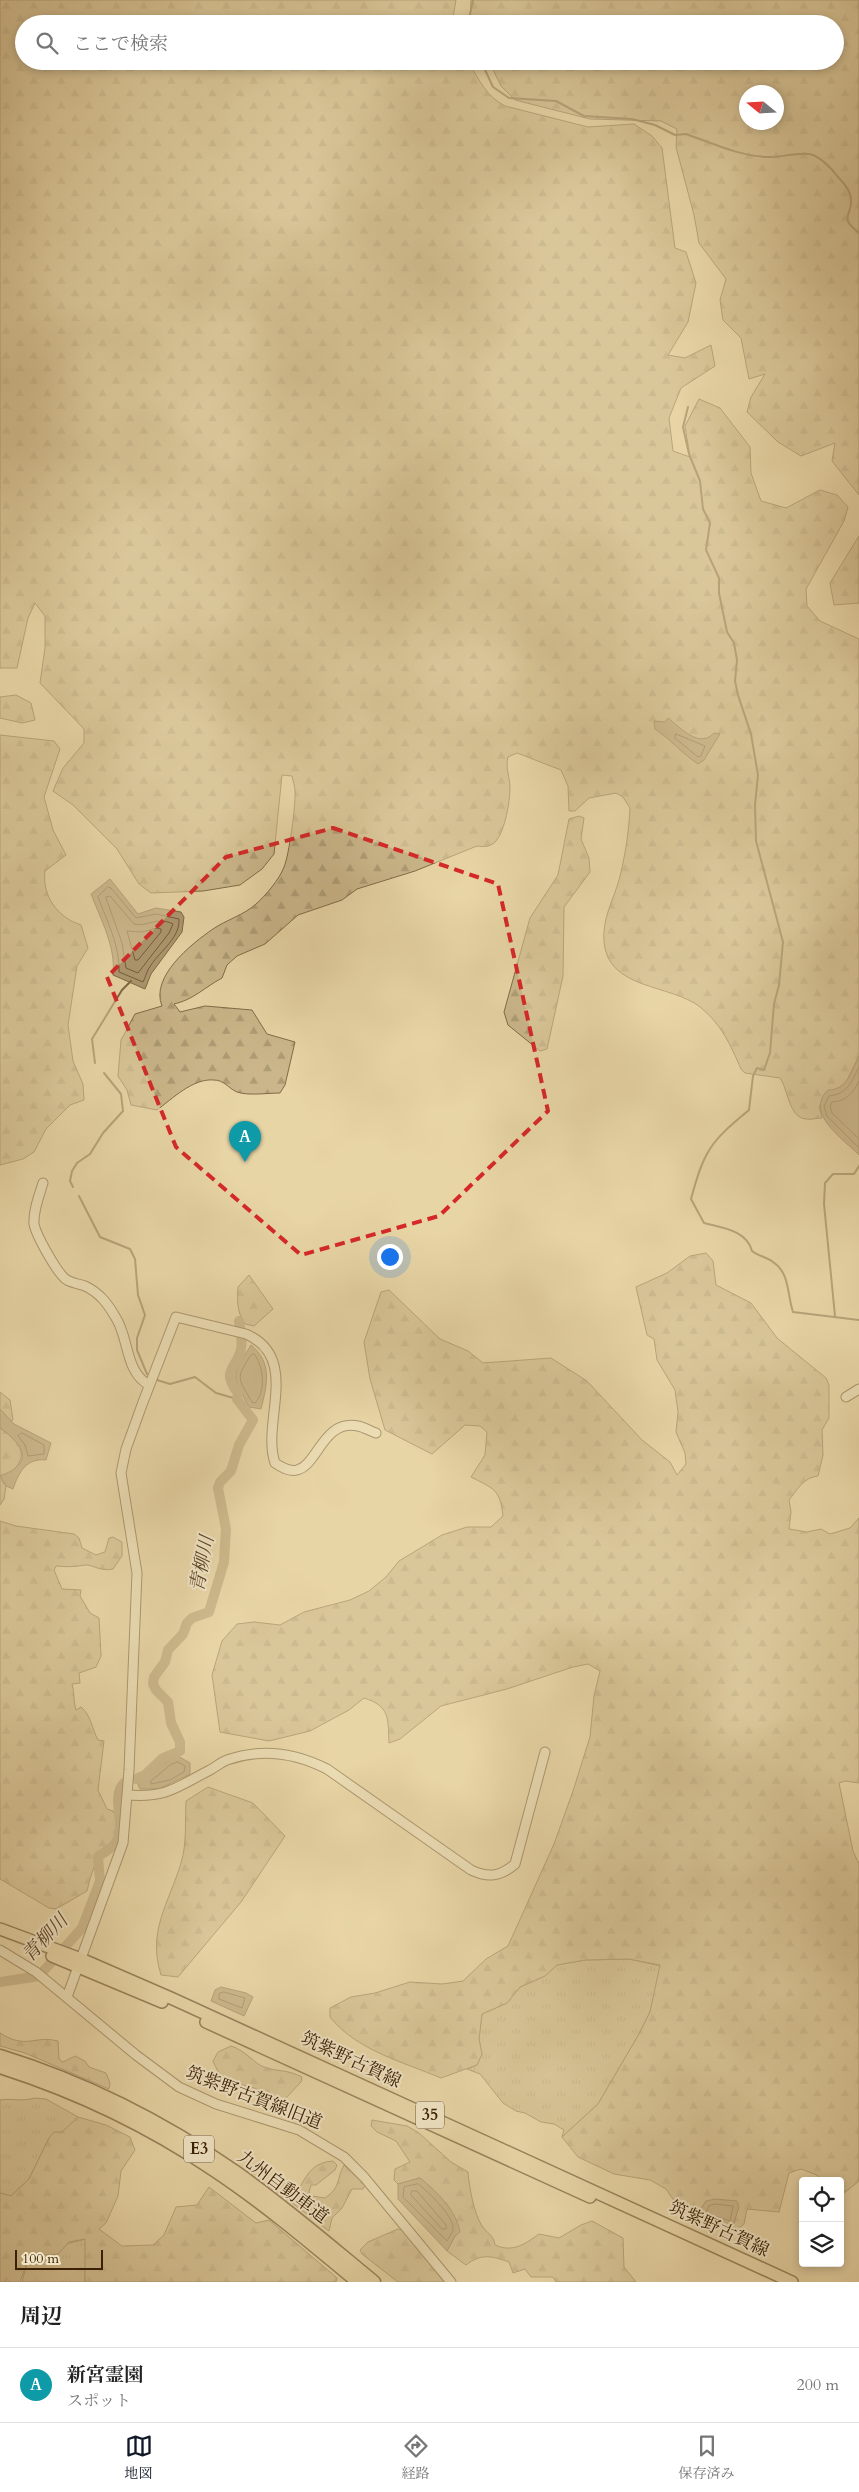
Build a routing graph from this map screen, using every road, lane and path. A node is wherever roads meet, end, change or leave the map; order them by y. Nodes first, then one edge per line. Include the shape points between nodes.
1 (43, 1183) dead end
2 (149, 1385) junction
3 (859, 1388) edge
4 (846, 1397) dead end
5 (376, 1433) dead end
6 (545, 1752) dead end
7 (128, 1795) junction
8 (0, 1929) edge
9 (0, 1936) edge
10 (0, 1950) edge
11 (58, 1954) junction
12 (80, 1962) junction
13 (67, 1997) junction
14 (0, 2056) edge
15 (0, 2067) edge
16 (358, 2282) edge
17 (374, 2282) edge
18 (451, 2282) edge
19 (775, 2282) edge
20 (792, 2282) edge

1 - 2 street via 35,1212 34,1225 38,1235 66,1280 96,1291 104,1299 124,1332 131,1363
2 - 5 street via 176,1317 246,1334 266,1350 275,1368 277,1392 270,1435 271,1451 275,1463 285,1469 298,1470 309,1462 331,1433 345,1427 356,1426
2 - 7 street via 126,1449 121,1473 137,1573
3 - 4 street
6 - 7 street via 515,1864 505,1873 495,1876 483,1876 471,1870 327,1769 294,1756 277,1753 243,1756 225,1761 158,1796
7 - 12 street via 123,1843
8 - 11 main road, 筑紫野古賀線 / 35
9 - 11 main road, 筑紫野古賀線 / 35
10 - 13 street, 筑紫野古賀線旧道 via 39,1974
11 - 12 main road, 筑紫野古賀線 / 35
12 - 13 street
12 - 19 main road, 筑紫野古賀線 / 35
12 - 20 main road, 筑紫野古賀線 / 35 via 246,2031
13 - 18 street, 筑紫野古賀線旧道 via 179,2088 216,2104 299,2130 344,2157
14 - 17 highway, 九州自動車道 / E3 via 118,2103 208,2154 301,2222
15 - 16 highway, 九州自動車道 / E3 via 112,2112 190,2154 234,2183

